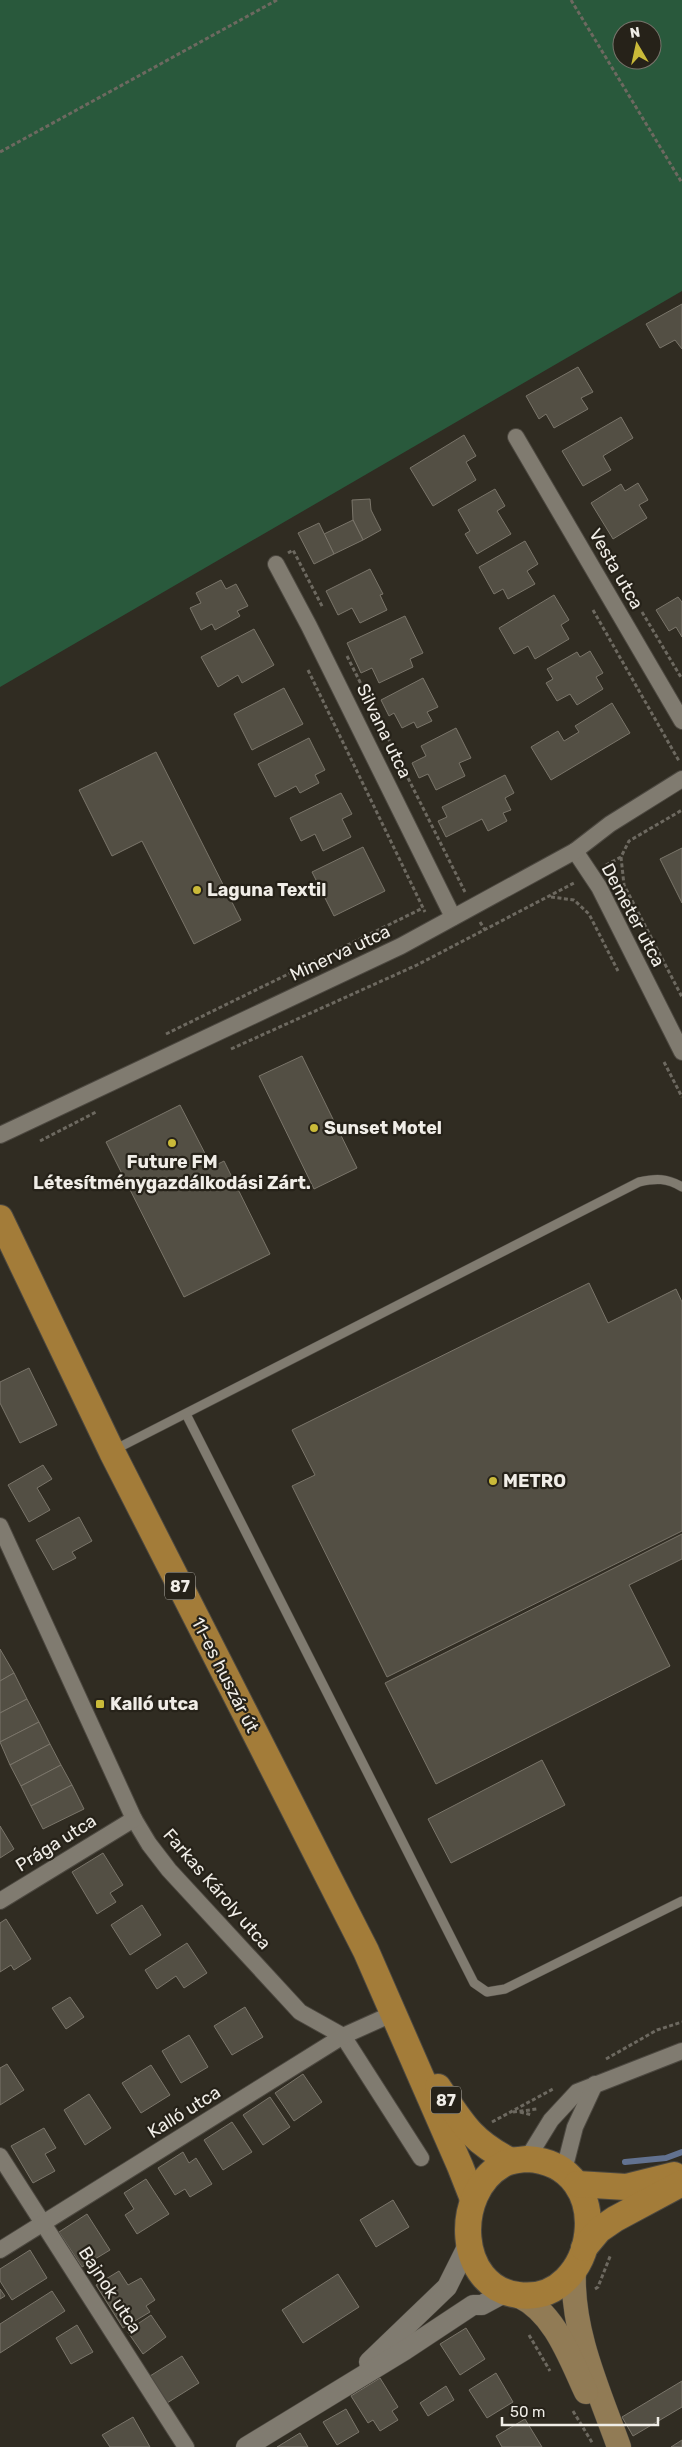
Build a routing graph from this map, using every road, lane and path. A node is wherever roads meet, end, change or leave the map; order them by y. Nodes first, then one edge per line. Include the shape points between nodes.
1 (277, 0) edge
2 (571, 0) edge
3 (0, 152) edge
4 (682, 183) edge
5 (516, 437) dead end
6 (294, 550) dead end
7 (276, 564) dead end
8 (325, 612) dead end
9 (343, 648) dead end
10 (306, 667) dead end
11 (682, 722) edge
12 (682, 779) edge
13 (575, 851) junction
14 (621, 857) dead end
15 (549, 897) dead end
16 (473, 906) junction
17 (423, 908) junction
18 (428, 917) dead end
19 (453, 917) junction
20 (485, 930) dead end
21 (619, 974) dead end
22 (682, 997) edge
23 (161, 1036) dead end
24 (682, 1052) edge
25 (663, 1058) dead end
26 (682, 1097) edge
27 (0, 1135) edge
28 (682, 1187) edge
29 (0, 1218) edge
30 (186, 1414) junction
31 (112, 1452) junction
32 (0, 1526) edge
33 (134, 1818) junction
34 (0, 1901) edge
35 (682, 1901) edge
36 (394, 2019) junction
37 (343, 2036) junction
38 (682, 2051) edge
39 (595, 2084) junction
40 (520, 2112) dead end
41 (490, 2123) dead end
42 (0, 2156) edge
43 (421, 2158) dead end
44 (519, 2160) junction
45 (682, 2173) edge
46 (571, 2177) junction
47 (682, 2182) edge
48 (473, 2199) junction
49 (44, 2224) junction
50 (469, 2243) junction
51 (0, 2250) edge
52 (579, 2259) junction
53 (512, 2294) junction
54 (524, 2326) dead end
55 (554, 2377) dead end
56 (333, 2392) junction
57 (568, 2403) dead end
58 (186, 2447) edge
59 (246, 2447) edge
60 (594, 2447) edge
61 (612, 2447) edge
62 (619, 2447) edge

1 - 3 path
2 - 4 path
5 - 11 street, Vesta utca
6 - 8 path
7 - 19 street, Silvana utca
9 - 16 path
10 - 17 path
12 - 13 street, Minerva utca via 610,824
13 - 16 street, Minerva utca
13 - 24 street, Demeter utca via 599,887
14 - 22 path via 624,885
15 - 21 path via 574,900 589,914
16 - 19 street, Minerva utca
16 - 20 path
17 - 18 path
17 - 23 path
19 - 27 street, Minerva utca via 401,946
25 - 26 path
28 - 30 lane via 673,1181 656,1178 639,1182
29 - 31 main road, 11-es huszár út / 87
30 - 31 lane
30 - 35 lane via 474,1983 487,1992 505,1989
31 - 36 main road, 11-es huszár út / 87 via 366,1952
32 - 33 street, Farkas Károly utca
33 - 34 street, Prága utca
33 - 37 street, Farkas Károly utca via 169,1870 300,2012
36 - 37 street, Kalló utca
36 - 44 main road, 87 via 465,2128 491,2151
36 - 48 main road, 87
37 - 43 street, Farkas Károly utca
37 - 49 street, Kalló utca
38 - 39 street
39 - 44 street via 577,2092
39 - 46 street via 575,2127
40 - 41 path via 511,2112
42 - 49 street, Bajnok utca
44 - 46 main road, 87 via 548,2162
44 - 48 main road, 87 via 489,2174
45 - 46 main road, 87 via 626,2187
46 - 52 main road via 586,2200 588,2211
47 - 52 main road via 599,2230
48 - 50 main road, 87
49 - 51 street, Kalló utca
49 - 58 street, Bajnok utca
50 - 53 main road, 87 via 473,2261 485,2279
50 - 56 street via 447,2287
52 - 53 main road via 560,2285 544,2292
52 - 62 main road via 573,2293 582,2340
53 - 56 street via 473,2305
53 - 61 main road via 532,2302 556,2332
54 - 55 path
56 - 59 street
57 - 60 path

